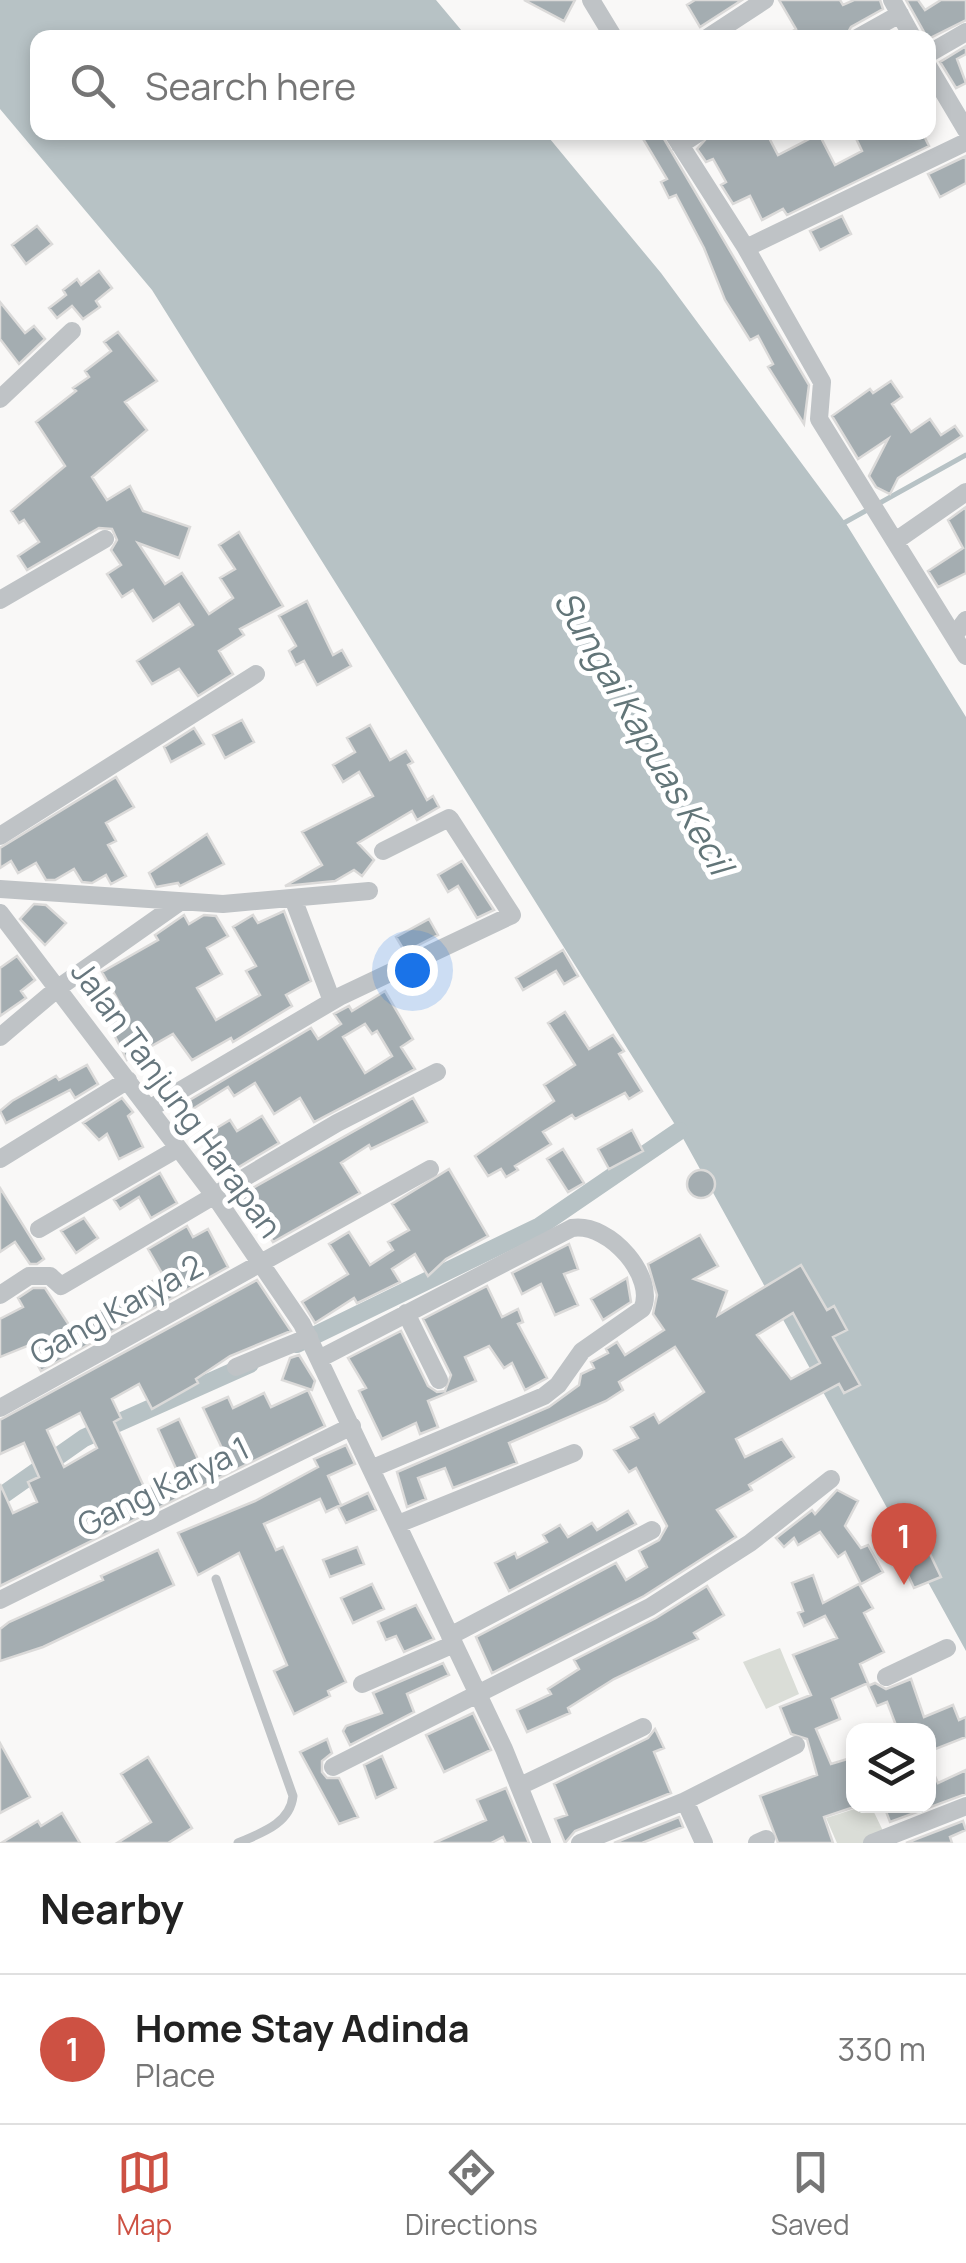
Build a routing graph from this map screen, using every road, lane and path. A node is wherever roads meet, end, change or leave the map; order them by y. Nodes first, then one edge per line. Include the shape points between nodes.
1 (591, 0) edge
2 (765, 0) edge
3 (896, 7) edge
4 (609, 30) edge
5 (720, 30) edge
6 (867, 30) edge
7 (909, 30) edge
8 (966, 32) edge
9 (936, 49) edge
10 (936, 79) edge
11 (966, 130) edge
12 (677, 140) edge
13 (966, 142) edge
14 (751, 245) junction
15 (72, 331) dead end
16 (0, 399) edge
17 (966, 492) edge
18 (105, 539) dead end
19 (897, 540) junction
20 (0, 600) edge
21 (966, 620) edge
22 (954, 636) junction
23 (966, 656) edge
24 (256, 674) dead end
25 (0, 836) edge
26 (383, 852) dead end
27 (0, 889) edge
28 (369, 892) dead end
29 (294, 901) junction
30 (180, 902) junction
31 (0, 914) edge
32 (58, 988) junction
33 (332, 1001) junction
34 (0, 1037) edge
35 (437, 1072) dead end
36 (128, 1080) junction
37 (149, 1109) junction
38 (177, 1148) junction
39 (0, 1159) edge
40 (430, 1168) dead end
41 (214, 1195) junction
42 (39, 1229) dead end
43 (260, 1262) junction
44 (0, 1295) edge
45 (406, 1313) junction
46 (312, 1342) junction
47 (236, 1367) dead end
48 (439, 1380) dead end
49 (0, 1408) edge
50 (352, 1426) junction
51 (574, 1452) dead end
52 (373, 1468) junction
53 (831, 1479) dead end
54 (398, 1524) junction
55 (652, 1530) dead end
56 (216, 1580) dead end
57 (0, 1600) edge
58 (452, 1640) junction
59 (947, 1648) dead end
60 (886, 1677) dead end
61 (362, 1684) dead end
62 (478, 1696) junction
63 (643, 1726) dead end
64 (796, 1746) dead end
65 (333, 1767) dead end
66 (520, 1786) junction
67 (685, 1801) junction
68 (966, 1806) edge
69 (238, 1843) edge
70 (542, 1843) edge
71 (580, 1843) edge
72 (704, 1843) edge
73 (872, 1843) edge

1 - 4 street
2 - 5 street
3 - 6 street
3 - 7 street
8 - 9 street
10 - 11 street
12 - 14 street
13 - 14 street
14 - 19 street via 822,382 819,420
15 - 16 street
17 - 19 street
18 - 20 street
19 - 22 street
21 - 22 street
22 - 23 street
24 - 25 street
26 - 33 street via 450,818 512,914
27 - 30 street
28 - 29 street
29 - 30 street
29 - 33 street
30 - 32 street
31 - 32 street, Jalan Tanjung Harapan
32 - 34 street
32 - 36 street, Jalan Tanjung Harapan
33 - 37 street
35 - 41 street
36 - 37 street, Jalan Tanjung Harapan
36 - 39 street
37 - 38 street, Jalan Tanjung Harapan
38 - 41 street, Jalan Tanjung Harapan
38 - 42 street
40 - 43 street, Gang Karya 2
41 - 43 street, Jalan Tanjung Harapan
41 - 44 street via 61,1286 50,1276 30,1276
43 - 46 street, Jalan Tanjung Harapan
43 - 49 street, Gang Karya 2
45 - 46 street
45 - 48 street
45 - 52 street via 581,1227 615,1240 646,1294 642,1309 582,1350 550,1393
46 - 47 street
46 - 50 street, Jalan Tanjung Harapan
50 - 52 street, Jalan Tanjung Harapan
50 - 57 street, Gang Karya 1
51 - 54 street
52 - 54 street, Jalan Tanjung Harapan
53 - 62 street via 703,1576
54 - 58 street, Jalan Tanjung Harapan
55 - 58 street
56 - 69 lane via 293,1796 282,1821
58 - 61 street
58 - 62 street, Jalan Tanjung Harapan
59 - 60 street
62 - 65 street
62 - 66 street, Jalan Tanjung Harapan
63 - 66 street
64 - 67 street
66 - 70 street, Jalan Tanjung Harapan
67 - 71 street
67 - 72 street
68 - 73 street

